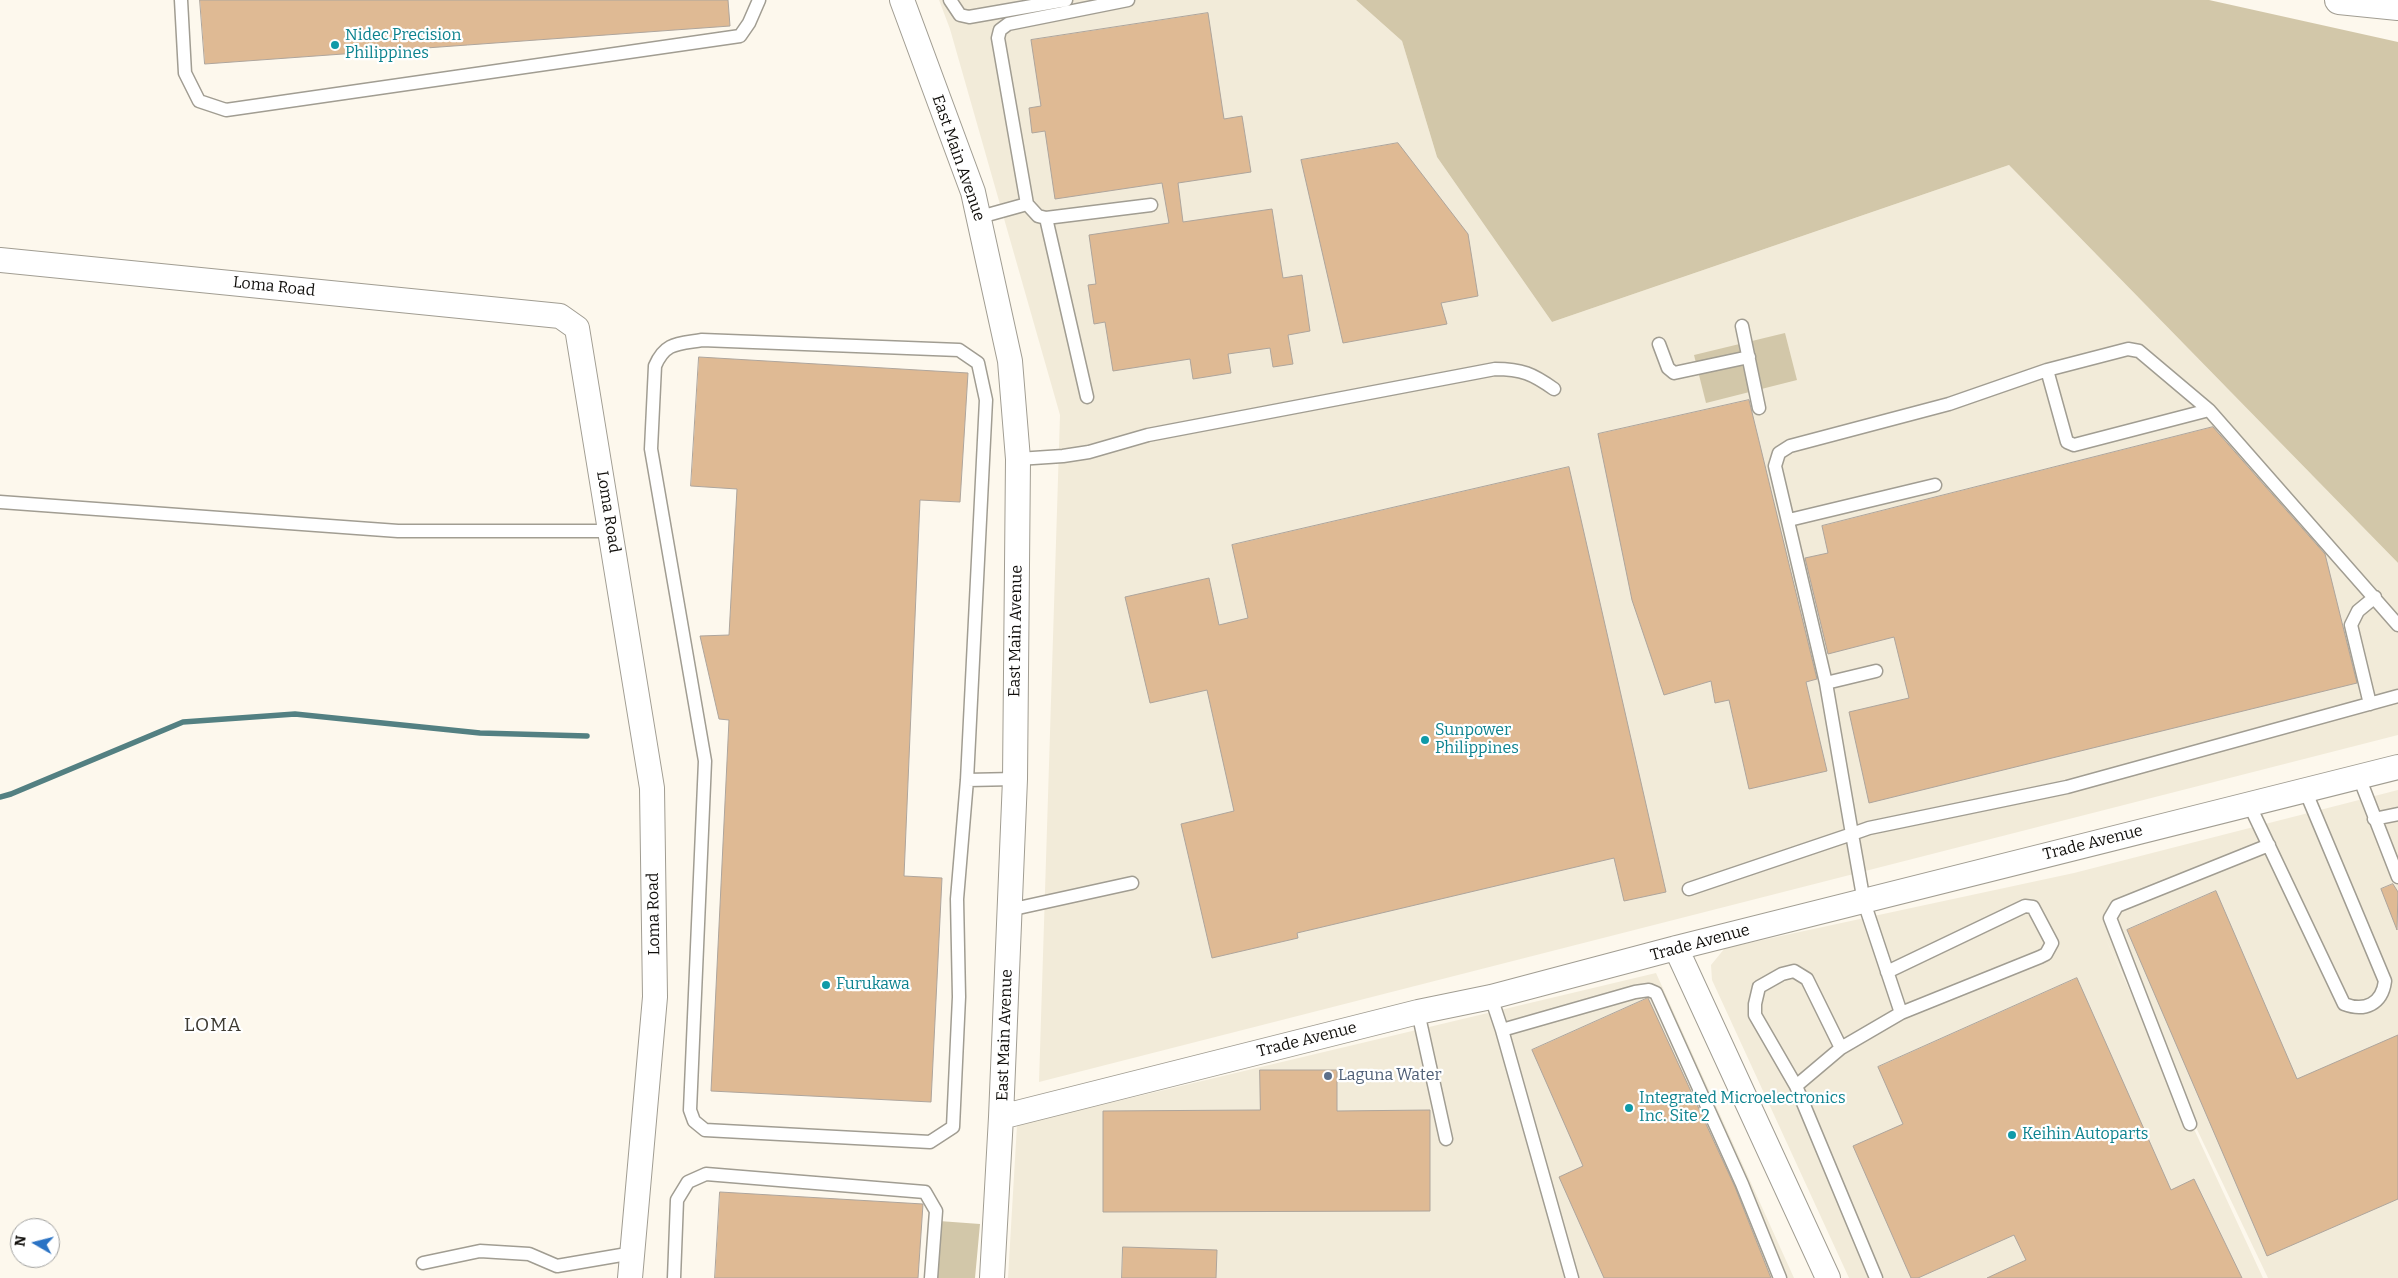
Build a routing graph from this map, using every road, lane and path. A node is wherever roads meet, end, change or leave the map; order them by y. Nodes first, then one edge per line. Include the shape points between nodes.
1 (181, 0) edge
2 (759, 0) edge
3 (902, 0) edge
4 (950, 0) edge
5 (1066, 0) edge
6 (1128, 0) edge
7 (2339, 0) edge
8 (2398, 6) edge
9 (1027, 204) junction
10 (1151, 205) dead end
11 (980, 217) junction
12 (1046, 218) junction
13 (0, 260) edge
14 (1742, 326) dead end
15 (1659, 344) dead end
16 (1749, 357) junction
17 (2048, 370) junction
18 (1554, 389) dead end
19 (1087, 397) dead end
20 (1759, 408) dead end
21 (2209, 410) junction
22 (1018, 459) junction
23 (1936, 485) dead end
24 (0, 502) edge
25 (1789, 520) junction
26 (612, 531) junction
27 (2375, 597) junction
28 (2398, 626) edge
29 (1876, 671) dead end
30 (1826, 682) junction
31 (2398, 696) edge
32 (2370, 704) junction
33 (2398, 767) edge
34 (2359, 777) junction
35 (1015, 779) junction
36 (967, 780) junction
37 (2305, 790) junction
38 (2250, 804) junction
39 (2398, 814) edge
40 (2374, 819) junction
41 (1852, 834) junction
42 (2269, 845) junction
43 (2398, 877) edge
44 (1132, 883) dead end
45 (1689, 889) dead end
46 (1864, 902) junction
47 (1009, 910) junction
48 (1676, 948) junction
49 (1887, 972) junction
50 (1490, 998) junction
51 (1418, 1012) junction
52 (1901, 1013) junction
53 (1502, 1030) junction
54 (1841, 1048) junction
55 (1796, 1086) junction
56 (1001, 1117) junction
57 (2190, 1124) dead end
58 (1446, 1138) dead end
59 (633, 1253) junction
60 (423, 1262) dead end
61 (630, 1278) edge
62 (674, 1278) edge
63 (931, 1278) edge
64 (992, 1278) edge
65 (1572, 1278) edge
66 (1780, 1278) edge
67 (1828, 1278) edge
68 (1876, 1278) edge

1 - 2 lane via 185,73 199,101 226,110 740,36
3 - 11 street, East Main Avenue
4 - 5 lane via 960,15 969,17
6 - 9 lane via 1008,24 1000,30 998,38
7 - 8 main road
9 - 11 lane
9 - 12 lane via 1038,216
10 - 12 lane
11 - 22 street, East Main Avenue via 1010,361
12 - 19 lane
13 - 26 street, Loma Road via 560,316 577,328
14 - 16 lane
15 - 16 lane via 1668,368 1674,373
16 - 20 lane
17 - 21 lane via 2128,349 2139,351
17 - 21 lane via 2067,442 2074,445
17 - 25 lane via 1949,404 1790,446 1779,453 1775,466
18 - 22 lane via 1534,375 1515,369 1495,369 1148,435 1089,452
21 - 27 lane
22 - 35 street, East Main Avenue
23 - 25 lane
24 - 26 lane via 398,531
25 - 30 lane
26 - 59 street, Loma Road via 652,788 656,997
27 - 28 lane
27 - 32 lane via 2358,611 2351,625
29 - 30 lane
30 - 41 lane
31 - 32 lane
32 - 41 lane via 2067,787
33 - 34 street, Trade Avenue
34 - 37 street, Trade Avenue
34 - 40 lane
35 - 36 lane
35 - 47 street, East Main Avenue
36 - 36 lane via 957,899 959,997 953,1127 930,1142 705,1130 694,1121 690,1110 705,760 651,449 655,366 660,355 672,345 702,340 959,350 978,363 986,400
37 - 38 street, Trade Avenue
37 - 42 lane via 2385,981 2384,990 2371,1005 2356,1009 2344,1004
38 - 42 lane
38 - 46 street, Trade Avenue
39 - 40 lane
40 - 43 lane
41 - 45 lane
41 - 46 lane
42 - 57 lane via 2117,906 2110,918
44 - 47 lane
46 - 48 street, Trade Avenue
46 - 49 lane
47 - 56 street, East Main Avenue
48 - 50 street, Trade Avenue
48 - 67 street
49 - 52 lane
49 - 52 lane via 2025,906 2032,907 2052,944 2040,957
50 - 51 street, Trade Avenue
50 - 53 lane
51 - 56 street, Trade Avenue
51 - 58 lane
52 - 54 lane
53 - 65 lane
53 - 66 lane via 1635,992 1649,990 1656,993 1742,1184
54 - 55 lane
54 - 55 lane via 1808,979 1794,971 1759,987 1755,1015
55 - 68 lane
56 - 64 street, East Main Avenue
59 - 60 lane via 556,1266 529,1254 480,1251
59 - 61 street, Loma Road
62 - 63 lane via 677,1200 688,1182 706,1174 925,1192 936,1211

